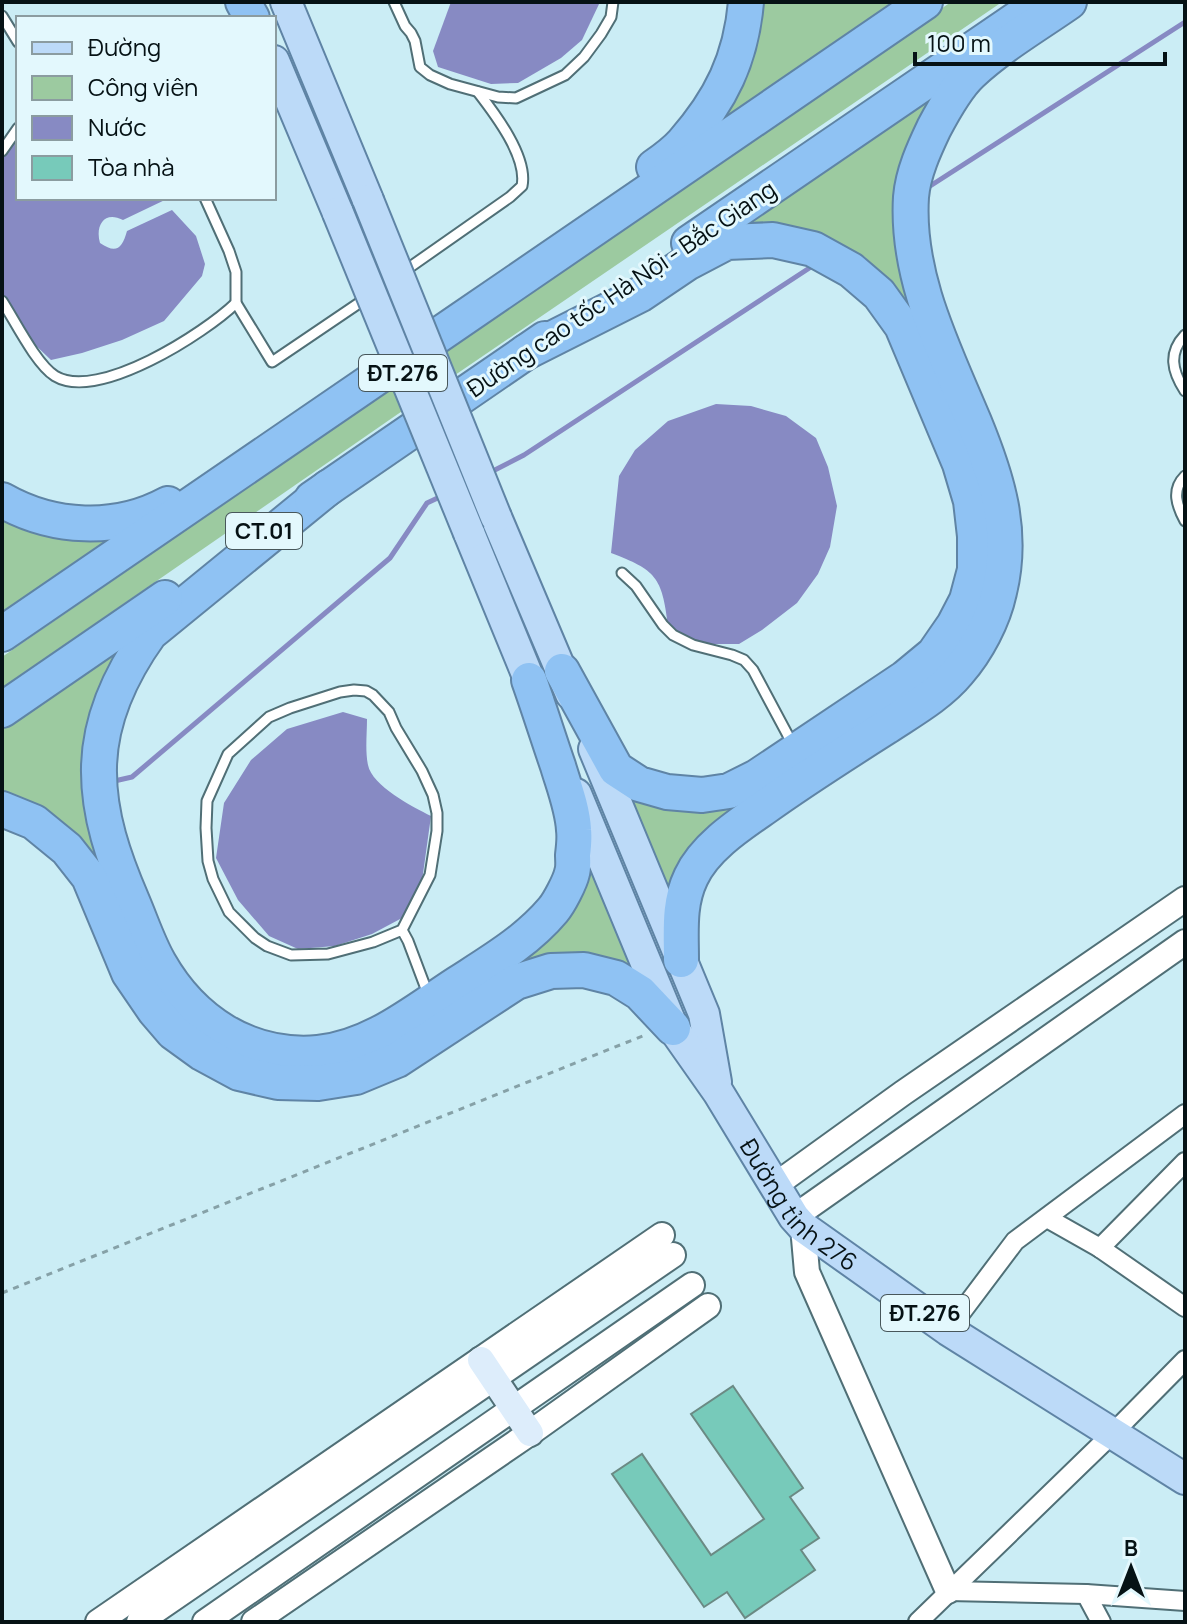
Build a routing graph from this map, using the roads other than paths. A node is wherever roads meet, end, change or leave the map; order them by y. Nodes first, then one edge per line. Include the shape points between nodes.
1 (286, 2) edge
2 (394, 2) edge
3 (613, 2) edge
4 (746, 2) edge
5 (925, 2) edge
6 (1042, 2) edge
7 (1069, 2) edge
8 (2, 16) edge
9 (16, 39) edge
10 (276, 66) edge
11 (478, 92) junction
12 (16, 131) edge
13 (2, 151) edge
14 (206, 200) edge
15 (393, 279) dead end
16 (380, 288) dead end
17 (2, 301) edge
18 (236, 303) junction
19 (481, 308) junction
20 (1185, 335) edge
21 (526, 352) junction
22 (1185, 391) edge
23 (330, 408) junction
24 (1185, 476) edge
25 (329, 487) junction
26 (2, 500) edge
27 (1185, 521) edge
28 (622, 573) dead end
29 (2, 634) edge
30 (562, 671) junction
31 (529, 680) junction
32 (2, 710) edge
33 (796, 751) junction
34 (2, 809) edge
35 (1185, 899) edge
36 (402, 930) junction
37 (1185, 942) edge
38 (681, 960) junction
39 (431, 1001) junction
40 (672, 1026) junction
41 (718, 1092) junction
42 (1185, 1114) edge
43 (1185, 1162) edge
44 (774, 1186) junction
45 (1047, 1218) junction
46 (799, 1222) junction
47 (667, 1245) dead end
48 (1100, 1248) junction
49 (692, 1285) dead end
50 (708, 1306) dead end
51 (1185, 1307) edge
52 (948, 1330) junction
53 (1185, 1360) edge
54 (488, 1370) junction
55 (514, 1409) junction
56 (530, 1433) junction
57 (1112, 1434) junction
58 (1185, 1479) edge
59 (948, 1591) junction
60 (1086, 1594) junction
61 (1185, 1601) edge
62 (98, 1622) edge
63 (139, 1622) edge
64 (205, 1622) edge
65 (254, 1622) edge
66 (918, 1622) edge
67 (1101, 1622) edge

1 - 30 main road, Đường tỉnh 276 / ĐT.276, bridge
2 - 11 lane via 415,41 420,67
3 - 11 lane via 601,34 565,75 516,98
4 - 19 highway via 730,73 681,145
5 - 19 highway, CT.01
6 - 21 highway, Đường cao tốc Hà Nội - Bắc Giang / CT.01
7 - 38 highway via 969,75 941,115 911,194 918,277 1000,495 1004,570 996,608 957,673 925,701 717,843 691,875 680,908
8 - 9 lane
10 - 31 main road, Đường tỉnh 276 / ĐT.276, bridge
11 - 15 lane via 514,149 523,171 522,186
12 - 13 lane
14 - 18 lane via 236,272
16 - 18 lane via 272,362
17 - 18 lane via 46,367 57,377 74,381 101,380 145,362 197,334
19 - 23 highway, CT.01
20 - 22 lane via 1172,362
21 - 25 highway, Đường cao tốc Hà Nội - Bắc Giang / CT.01
21 - 33 highway via 641,294 727,242 773,240 813,249 851,270 879,294 902,326 960,464 971,501 975,570 967,600 934,654
23 - 26 highway via 137,517 62,522
23 - 29 highway, CT.01
24 - 27 lane via 1176,493
25 - 32 highway, Đường cao tốc Hà Nội - Bắc Giang / CT.01
25 - 39 highway via 150,633 131,660 103,732 99,767 106,831 158,962 195,1012 220,1031 249,1044 317,1053 351,1047 382,1033
28 - 33 lane via 673,635 744,660
30 - 33 highway via 616,769 639,784 702,795 729,791
30 - 38 main road, Đường tỉnh 276 / ĐT.276
31 - 39 highway via 575,829 572,873 555,908 532,933
31 - 40 main road, Đường tỉnh 276 / ĐT.276
34 - 40 highway via 34,822 67,849 89,877 129,973 173,1032 239,1073 278,1082 356,1077 397,1060 516,982 551,971 584,970 616,978 640,993
35 - 44 street
36 - 36 lane via 430,875 437,813 422,771 389,712 373,695 354,690 269,717 228,754 207,801 208,861 229,912 255,938 291,955 328,954
36 - 39 lane
37 - 46 street
38 - 41 main road, Đường tỉnh 276 / ĐT.276 via 704,1014
40 - 41 main road, Đường tỉnh 276 / ĐT.276
41 - 44 main road, Đường tỉnh 276 / ĐT.276
42 - 45 street
43 - 48 street
44 - 46 main road, Đường tỉnh 276 / ĐT.276
45 - 48 street
45 - 52 street via 1015,1241
46 - 52 main road, Đường tỉnh 276 / ĐT.276
46 - 59 street via 807,1272
47 - 54 street
48 - 51 street
49 - 55 street
50 - 56 street
52 - 57 main road, Đường tỉnh 276 / ĐT.276
53 - 57 street
54 - 55 main road
54 - 62 street
54 - 63 street
55 - 56 main road
55 - 64 street
56 - 65 street
57 - 58 main road, Đường tỉnh 276 / ĐT.276
57 - 59 street
59 - 60 street
59 - 66 street
60 - 61 street
60 - 67 street

